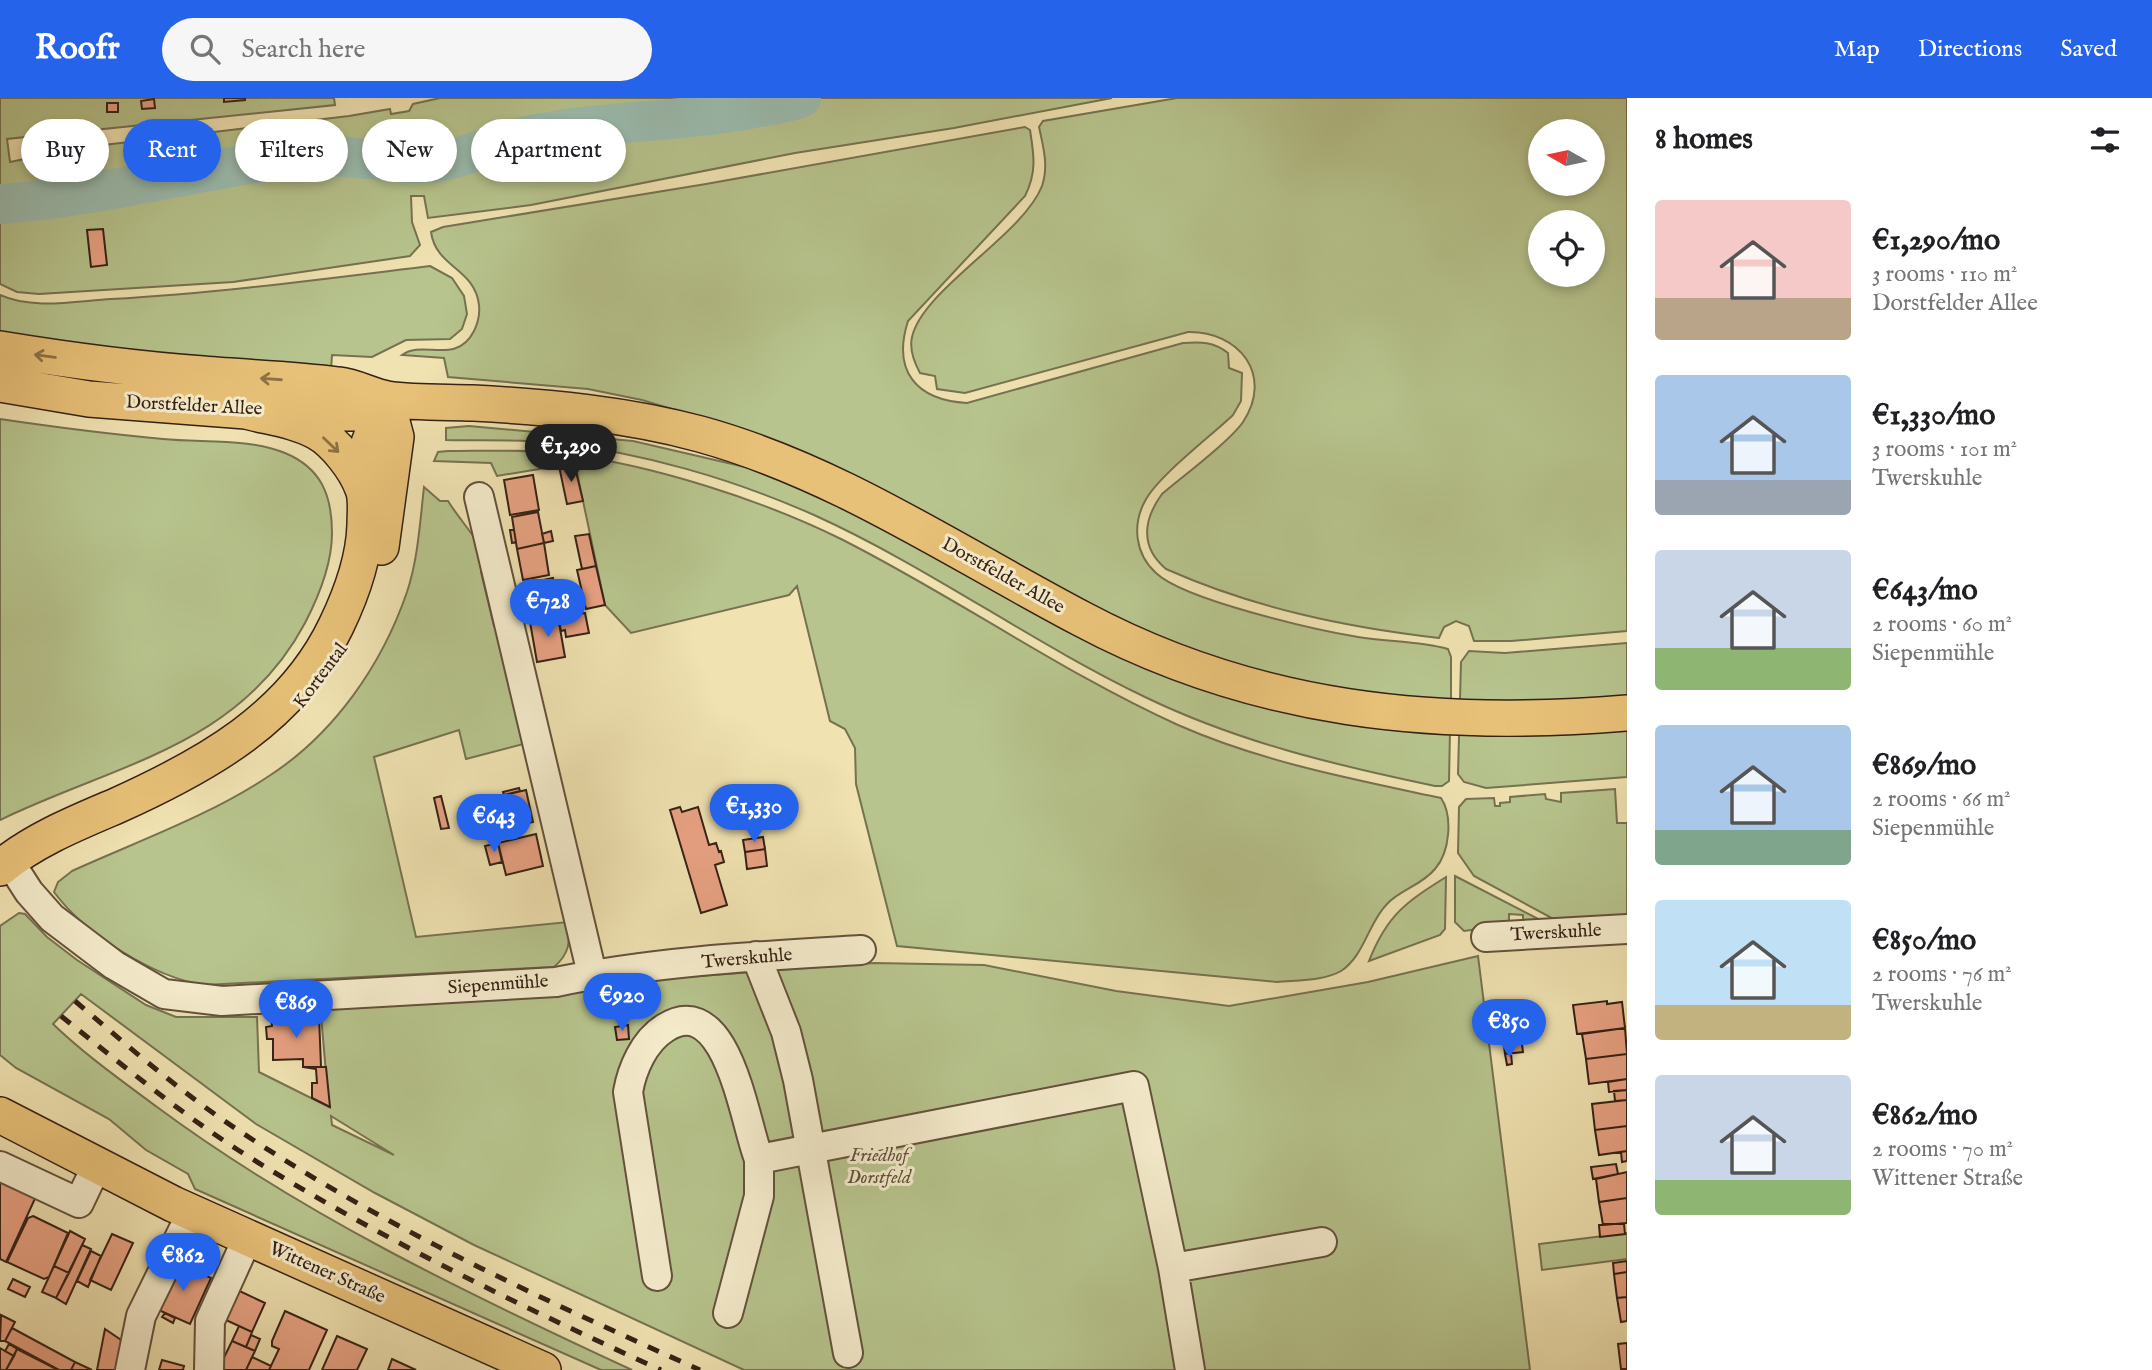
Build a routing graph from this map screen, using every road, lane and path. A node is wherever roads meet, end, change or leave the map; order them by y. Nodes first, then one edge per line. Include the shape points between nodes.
1 (0, 349) edge
2 (0, 384) edge
3 (386, 399) junction
4 (246, 411) junction
5 (364, 491) junction
6 (479, 497) dead end
7 (1627, 713) edge
8 (7, 874) edge
9 (1627, 929) edge
10 (1486, 937) dead end
11 (861, 950) dead end
12 (756, 956) junction
13 (592, 974) junction
14 (0, 1115) edge
15 (810, 1148) junction
16 (759, 1159) junction
17 (97, 1165) junction
18 (0, 1166) edge
19 (192, 1212) junction
20 (248, 1237) junction
21 (1322, 1242) dead end
22 (1173, 1268) junction
23 (657, 1276) dead end
24 (728, 1314) dead end
25 (848, 1353) dead end
26 (130, 1370) edge
27 (209, 1370) edge
28 (543, 1370) edge
29 (1190, 1370) edge

3 -> 1 main road, Dorstfelder Allee via 341,385 180,372
2 - 4 main road, Dorstfelder Allee via 89,398
3 - 4 main road, Dorstfelder Allee via 355,413
3 - 5 main road, Kortental via 369,443
3 - 7 main road, Dorstfelder Allee via 575,410 643,420 757,452 817,475 1127,642 1247,687 1313,703 1431,717 1512,719
3 - 8 main road, Kortental via 396,437 376,572 347,643 298,710 227,767
4 -> 5 main road via 318,432 348,464
5 - 8 main road, Kortental via 365,533 346,606 323,650 281,705 238,740 183,774 63,829
6 - 13 street
8 - 13 street, Siepenmühle via 70,934 164,994 189,999 469,988 556,982
9 - 10 street, Twerskuhle
11 - 12 street, Twerskuhle
12 - 13 street, Twerskuhle
12 - 15 street via 786,1032
14 - 17 main road, Wittener Straße
15 - 16 street
15 - 22 street via 1134,1086
15 - 25 street
16 - 23 street via 732,1065 718,1041 691,1022 658,1033 636,1063 628,1092
16 - 24 street via 759,1196
17 - 18 street via 79,1203
17 - 19 main road, Wittener Straße
19 - 20 main road, Wittener Straße
19 - 26 street via 141,1316
20 - 27 street via 210,1321
20 - 28 main road, Wittener Straße
21 - 22 street
22 - 29 street

